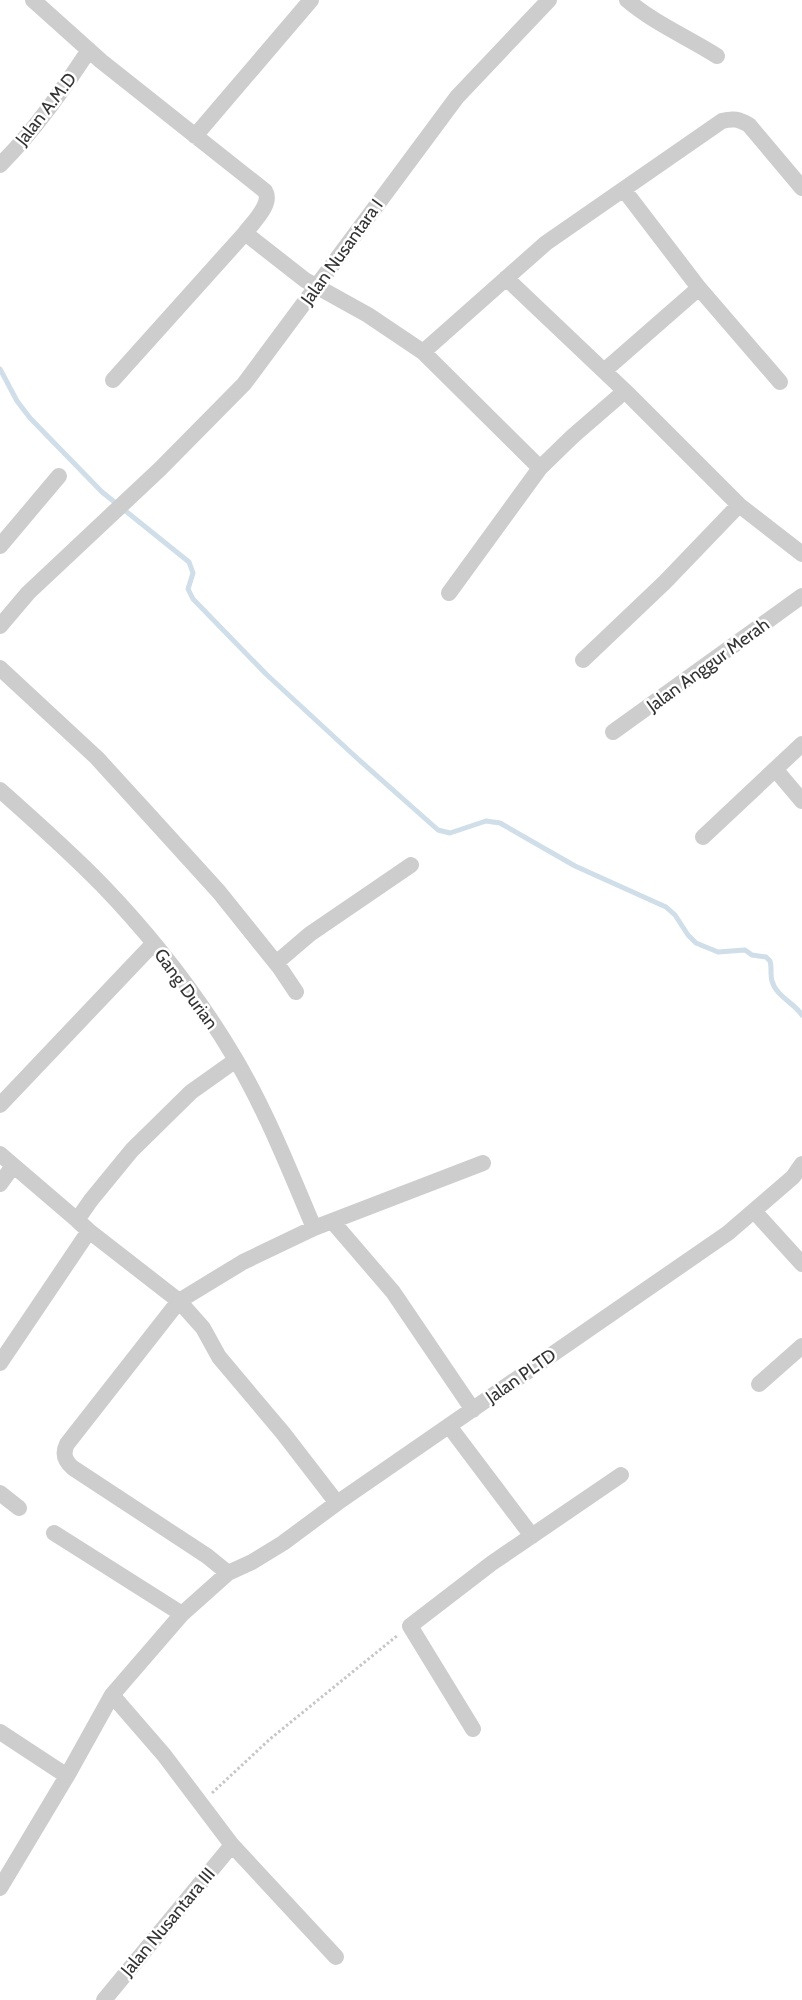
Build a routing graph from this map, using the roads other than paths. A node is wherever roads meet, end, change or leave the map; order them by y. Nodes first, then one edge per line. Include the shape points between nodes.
1 (33, 0) edge
2 (311, 0) edge
3 (549, 0) edge
4 (627, 0) edge
5 (89, 50) junction
6 (717, 56) dead end
7 (195, 136) junction
8 (0, 165) edge
9 (802, 188) edge
10 (624, 190) junction
11 (245, 233) junction
12 (506, 278) junction
13 (318, 286) junction
14 (699, 288) junction
15 (423, 352) junction
16 (604, 371) junction
17 (113, 380) dead end
18 (780, 382) dead end
19 (625, 391) junction
20 (540, 468) junction
21 (59, 476) dead end
22 (739, 505) junction
23 (0, 546) edge
24 (802, 554) edge
25 (449, 593) dead end
26 (802, 596) edge
27 (0, 626) edge
28 (583, 660) dead end
29 (0, 668) edge
30 (613, 732) dead end
31 (802, 744) edge
32 (775, 769) junction
33 (0, 790) edge
34 (802, 801) edge
35 (703, 837) dead end
36 (411, 865) dead end
37 (153, 944) junction
38 (276, 963) junction
39 (296, 992) dead end
40 (236, 1060) junction
41 (0, 1105) edge
42 (0, 1154) edge
43 (483, 1163) dead end
44 (802, 1164) edge
45 (13, 1166) junction
46 (0, 1184) edge
47 (754, 1211) junction
48 (332, 1221) junction
49 (83, 1226) junction
50 (314, 1228) junction
51 (802, 1264) edge
52 (178, 1301) junction
53 (802, 1346) edge
54 (0, 1363) edge
55 (759, 1384) dead end
56 (473, 1410) junction
57 (449, 1426) junction
58 (622, 1475) dead end
59 (0, 1493) edge
60 (337, 1503) junction
61 (19, 1508) dead end
62 (54, 1533) dead end
63 (532, 1536) junction
64 (228, 1573) junction
65 (182, 1614) junction
66 (112, 1695) junction
67 (473, 1728) dead end
68 (0, 1732) edge
69 (67, 1776) junction
70 (232, 1845) junction
71 (0, 1888) edge
72 (336, 1957) dead end
73 (104, 2000) edge

1 - 5 street
2 - 7 street
3 - 13 street, Jalan Nusantara I via 457,97
4 - 6 street
5 - 7 street
5 - 8 street, Jalan A.M.D via 41,119
7 - 11 street via 268,195 267,203
9 - 10 street via 749,125 732,118 709,128
10 - 12 street via 546,243
10 - 14 street
11 - 13 street
11 - 17 street
12 - 15 street
12 - 16 street
13 - 15 street
13 - 27 street, Jalan Nusantara I via 244,384 28,593
14 - 16 street
14 - 18 street
15 - 20 street
16 - 19 street
19 - 20 street
19 - 22 street
20 - 25 street
21 - 23 street
22 - 24 street
22 - 28 street
26 - 30 street, Jalan Anggur Merah
29 - 38 street via 97,758 219,892
31 - 32 street
32 - 34 street
32 - 35 street
33 - 37 street, Gang Durian via 103,886
36 - 38 street via 310,934
37 - 40 street, Gang Durian via 197,1000
37 - 41 street
38 - 39 street
40 - 49 street via 191,1092 132,1150 91,1200
40 - 50 street, Gang Durian via 274,1132
42 - 45 street
43 - 48 street
44 - 47 street, Jalan PLTD via 793,1177
45 - 46 street
45 - 49 street
47 - 51 street
47 - 56 street, Jalan PLTD via 728,1234
48 - 50 street
48 - 56 street via 394,1292
49 - 52 street
49 - 54 street
50 - 52 street via 243,1262
52 - 60 street via 203,1328 219,1357
52 - 64 street via 78,1428 64,1454 73,1468
53 - 55 street
56 - 57 street, Jalan PLTD
57 - 60 street, Jalan PLTD
57 - 63 street
58 - 63 street
59 - 61 street
60 - 64 street, Jalan PLTD via 282,1543
62 - 65 street
63 - 67 street via 410,1626
64 - 65 street, Jalan PLTD
65 - 66 street, Jalan PLTD
66 - 69 street, Jalan PLTD
66 - 70 street
68 - 69 street
69 - 71 street, Jalan PLTD
70 - 72 street
70 - 73 street, Jalan Nusantara III

